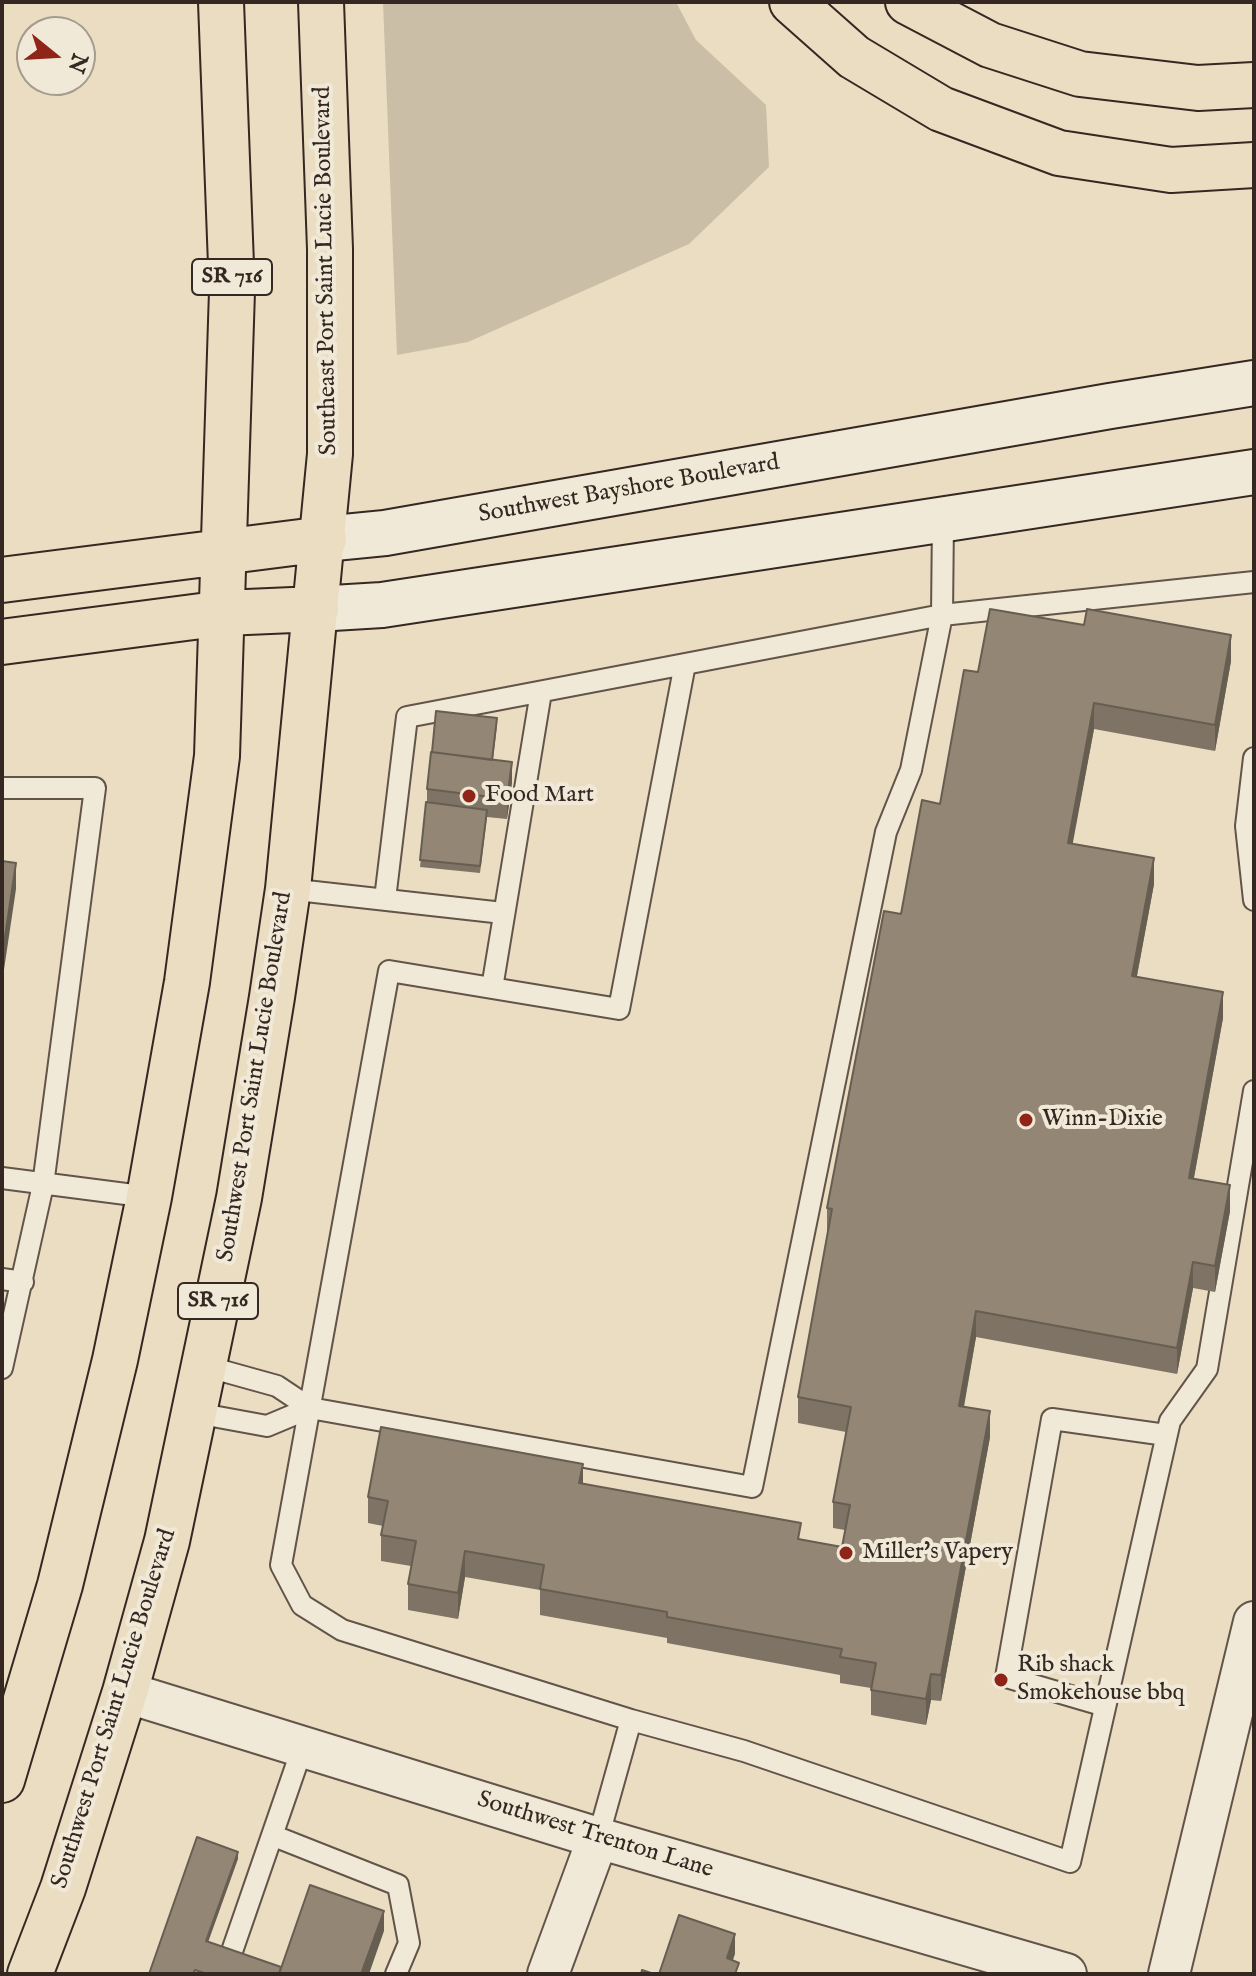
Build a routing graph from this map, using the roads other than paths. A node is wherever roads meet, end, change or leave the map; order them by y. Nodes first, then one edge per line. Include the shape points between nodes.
1 (221, 2) edge
2 (321, 2) edge
3 (792, 2) edge
4 (908, 2) edge
5 (1254, 85) edge
6 (1254, 165) edge
7 (1254, 383) edge
8 (1254, 442) edge
9 (1254, 472) edge
10 (1107, 494) junction
11 (943, 519) junction
12 (324, 539) junction
13 (225, 551) junction
14 (2, 580) edge
15 (1254, 582) edge
16 (316, 609) junction
17 (224, 613) junction
18 (942, 615) junction
19 (2, 642) edge
20 (685, 664) junction
21 (541, 692) junction
22 (1254, 758) edge
23 (2, 788) edge
24 (288, 889) junction
25 (385, 899) junction
26 (1254, 900) edge
27 (503, 913) junction
28 (492, 988) junction
29 (1254, 1091) edge
30 (2, 1178) edge
31 (43, 1185) junction
32 (149, 1197) junction
33 (2, 1279) edge
34 (23, 1282) junction
35 (205, 1366) junction
36 (2, 1368) edge
37 (310, 1408) junction
38 (196, 1413) junction
39 (1166, 1435) junction
40 (1254, 1622) edge
41 (125, 1692) junction
42 (1105, 1706) junction
43 (631, 1720) junction
44 (303, 1746) junction
45 (3, 1776) edge
46 (274, 1836) junction
47 (598, 1838) junction
48 (230, 1957) edge
49 (30, 1974) edge
50 (396, 1974) edge
51 (548, 1974) edge
52 (1066, 1974) edge
53 (1169, 1974) edge

1 - 13 main road, SR 716 via 232,291
2 - 12 main road, Southeast Port Saint Lucie Boulevard / SR 716 via 330,265 330,454
3 - 6 main road via 854,57 941,109 1059,153 1171,170
4 - 5 main road via 990,45 1080,74 1198,88
7 - 12 main road, Southwest Bayshore Boulevard via 385,533
8 - 10 main road via 1184,458
9 - 10 main road
10 - 11 main road
11 - 16 main road via 382,605
11 - 18 lane
12 - 13 main road, Southwest Bayshore Boulevard
12 - 16 main road, Southwest Port Saint Lucie Boulevard / SR 716
13 - 14 main road, Southwest Bayshore Boulevard
13 - 17 main road, SR 716
15 - 18 lane
16 - 17 main road
16 - 24 main road, Southwest Port Saint Lucie Boulevard / SR 716
17 - 19 main road
17 - 32 main road, SR 716 via 217,756 187,982
18 - 20 lane
18 - 37 lane via 911,770 886,832 752,1487
20 - 21 lane
20 - 28 lane via 619,1009
21 - 25 lane via 407,717
21 - 27 lane
22 - 26 lane via 1246,826
23 - 31 lane via 95,788
24 - 25 lane
24 - 35 main road, Southwest Port Saint Lucie Boulevard / SR 716 via 239,1198
25 - 27 lane
27 - 28 lane
28 - 37 lane via 389,971
29 - 39 lane via 1207,1369
30 - 31 lane
31 - 32 lane
31 - 34 lane
32 - 45 main road, SR 716 via 60,1585
33 - 34 lane
34 - 36 lane
35 - 37 lane via 277,1386
35 - 38 main road, Southwest Port Saint Lucie Boulevard / SR 716
37 - 38 lane via 267,1426
37 - 43 lane via 281,1565 302,1605 342,1630
38 - 41 main road, Southwest Port Saint Lucie Boulevard / SR 716
39 - 42 lane
39 - 42 lane via 1052,1419 1006,1677
40 - 53 street
41 - 44 street, Southwest Trenton Lane
41 - 49 main road, Southwest Port Saint Lucie Boulevard / SR 716
42 - 43 lane via 1070,1862 744,1751
43 - 47 lane
44 - 46 lane
44 - 47 street, Southwest Trenton Lane
46 - 48 lane
46 - 50 lane via 398,1885 409,1943
47 - 51 street
47 - 52 street, Southwest Trenton Lane

